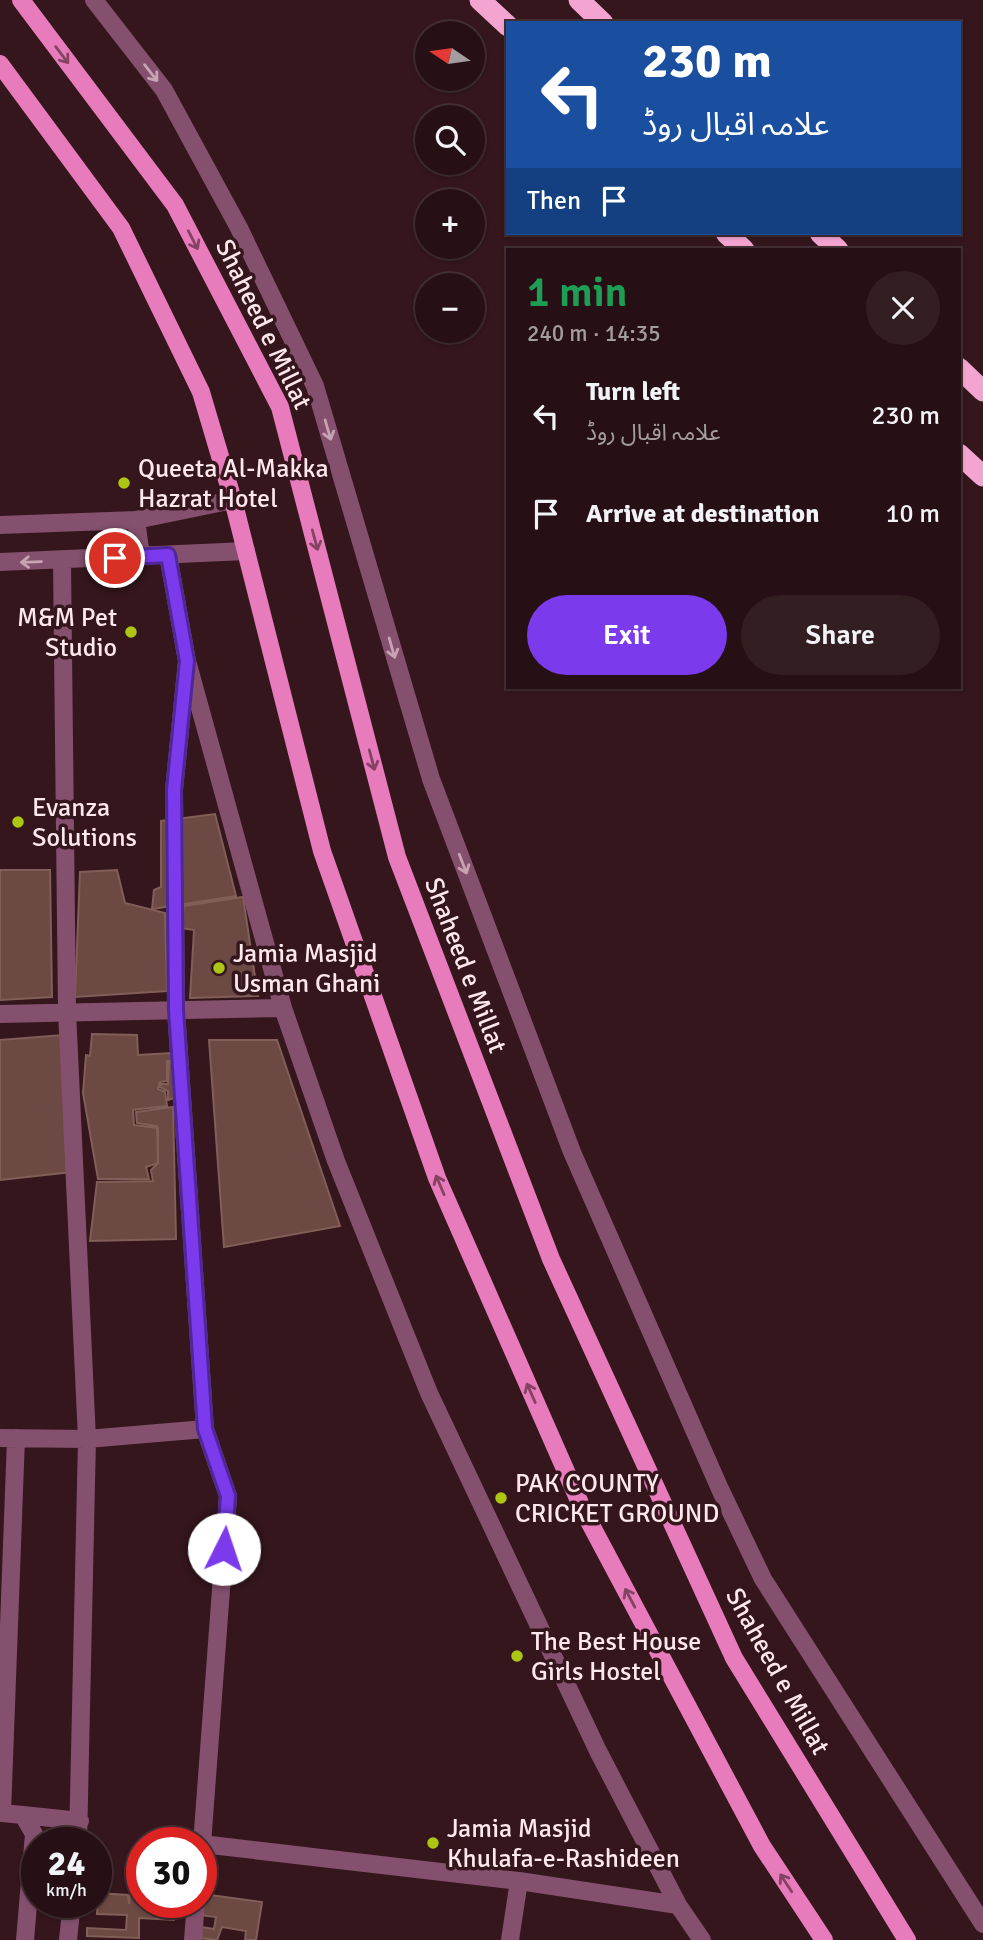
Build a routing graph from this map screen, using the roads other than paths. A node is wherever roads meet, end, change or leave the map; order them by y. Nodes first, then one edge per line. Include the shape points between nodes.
1 (21, 0) edge
2 (94, 0) edge
3 (480, 0) edge
4 (579, 0) edge
5 (601, 21) edge
6 (506, 24) edge
7 (0, 64) edge
8 (728, 235) edge
9 (822, 235) edge
10 (742, 248) edge
11 (836, 248) edge
12 (961, 370) edge
13 (983, 391) edge
14 (961, 456) edge
15 (983, 477) edge
16 (233, 500) junction
17 (136, 520) junction
18 (0, 525) edge
19 (246, 551) junction
20 (168, 555) junction
21 (141, 556) junction
22 (62, 561) junction
23 (0, 562) edge
24 (187, 661) junction
25 (283, 1008) junction
26 (176, 1010) junction
27 (68, 1011) junction
28 (0, 1014) edge
29 (205, 1429) junction
30 (8, 1438) edge
31 (87, 1438) junction
32 (23, 1815) junction
33 (80, 1821) junction
34 (79, 1827) edge
35 (202, 1827) edge
36 (217, 1848) edge
37 (519, 1881) junction
38 (678, 1905) junction
39 (70, 1918) edge
40 (195, 1918) edge
41 (983, 1924) edge
42 (24, 1940) edge
43 (68, 1940) edge
44 (193, 1940) edge
45 (510, 1940) edge
46 (702, 1940) edge
47 (824, 1940) edge
48 (906, 1940) edge

1 -> 48 main road, Shaheed e Millat via 175,205 280,407 397,857 551,1259 734,1658
2 -> 41 street via 164,90 239,228 315,386 431,779 572,1152 720,1489 763,1578
3 - 6 highway
4 - 5 highway
7 - 16 main road via 121,228 201,393
8 - 10 highway
9 - 11 highway
12 - 13 highway
14 - 15 highway
16 - 17 street
16 - 19 main road
17 - 18 street
17 - 21 street
19 - 20 street
47 -> 19 main road via 762,1846 583,1510 437,1178 322,851
20 - 21 street
20 - 24 street
21 - 22 street
22 -> 23 street
22 - 27 street
24 - 25 street
24 - 26 street via 174,790
25 - 26 street
25 - 38 street via 336,1161 429,1394 598,1751
26 - 27 street
26 - 29 street
27 - 28 street
27 - 31 street
29 - 31 street
29 - 35 street via 228,1496
30 - 31 street
30 - 32 street via 2,1813
31 - 33 street
32 - 33 street
32 - 42 street via 34,1834
33 - 34 street
36 - 37 street
37 - 38 street
37 - 45 street
38 - 46 street
39 - 43 street
40 - 44 street

